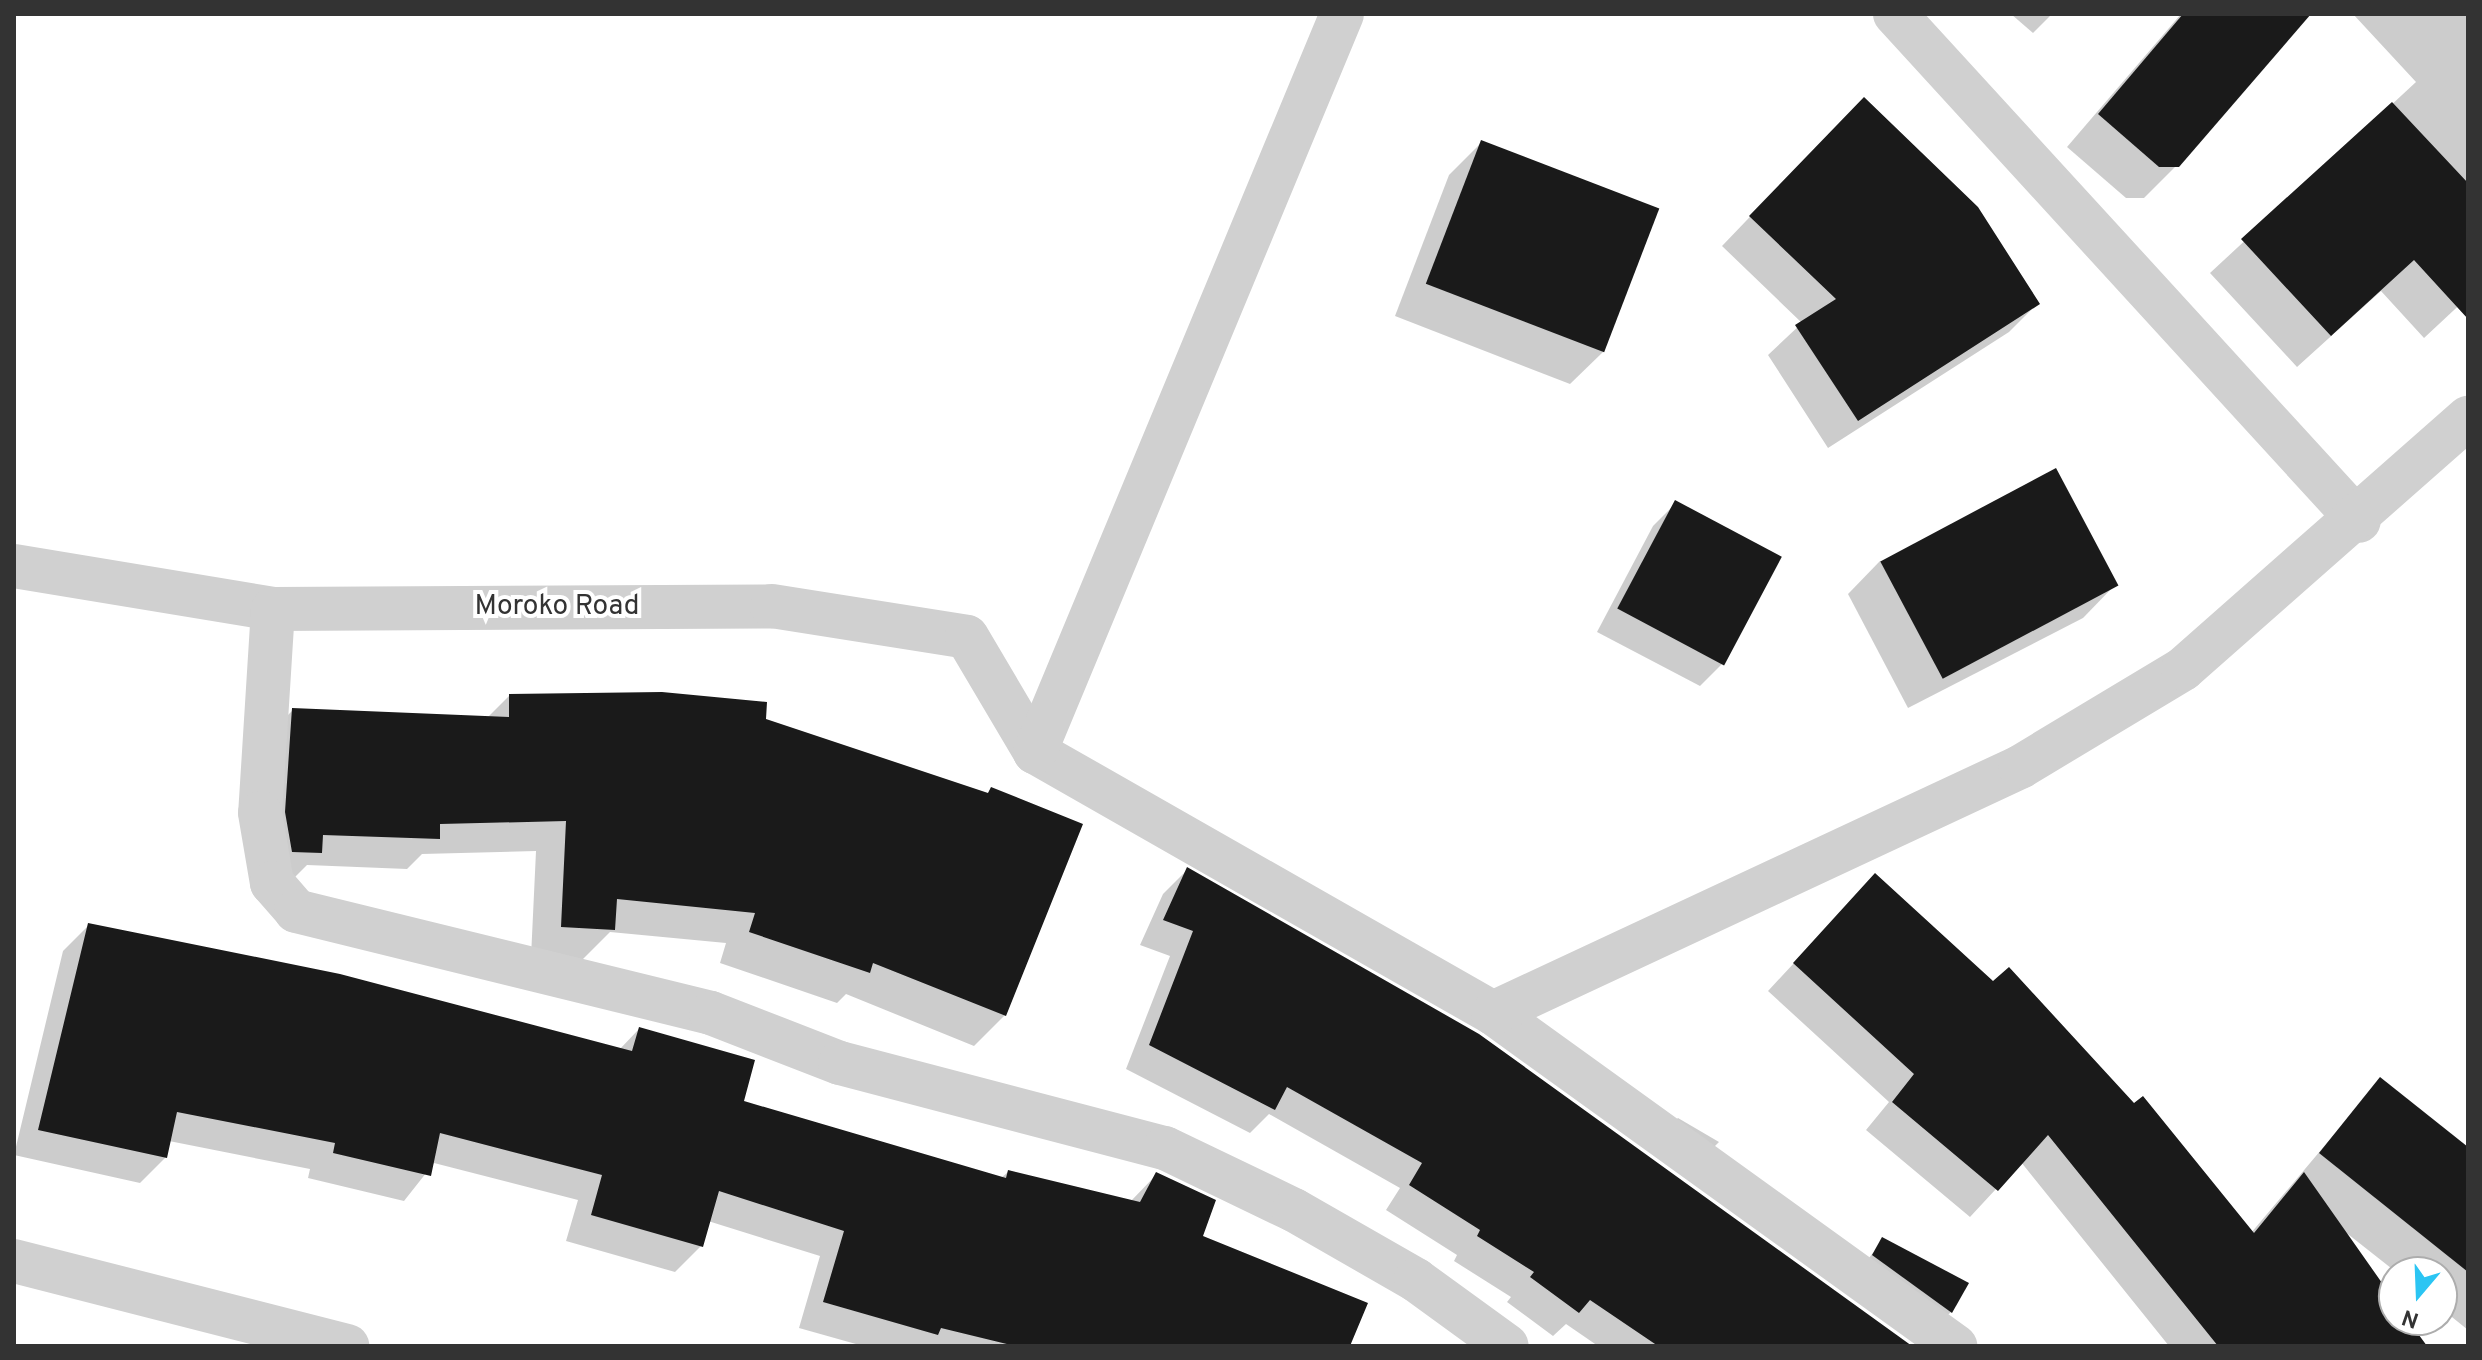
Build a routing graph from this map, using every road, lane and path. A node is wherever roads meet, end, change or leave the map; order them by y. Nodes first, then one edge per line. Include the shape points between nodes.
1 (1342, 14) edge
2 (1895, 14) edge
3 (2468, 418) edge
4 (2359, 521) junction
5 (14, 566) edge
6 (273, 609) junction
7 (1035, 752) junction
8 (1493, 1013) junction
9 (14, 1261) edge
10 (347, 1346) edge
11 (1507, 1346) edge
12 (1955, 1346) edge

1 - 7 street
2 - 4 street
3 - 4 street
4 - 8 street via 2183,669 2020,767
5 - 6 street, Moroko Road
6 - 7 street, Moroko Road via 772,606 967,637
6 - 11 street via 260,813 272,883 296,911 711,1013 840,1063 1165,1148 1348,1241
7 - 8 street
8 - 12 street
9 - 10 street

